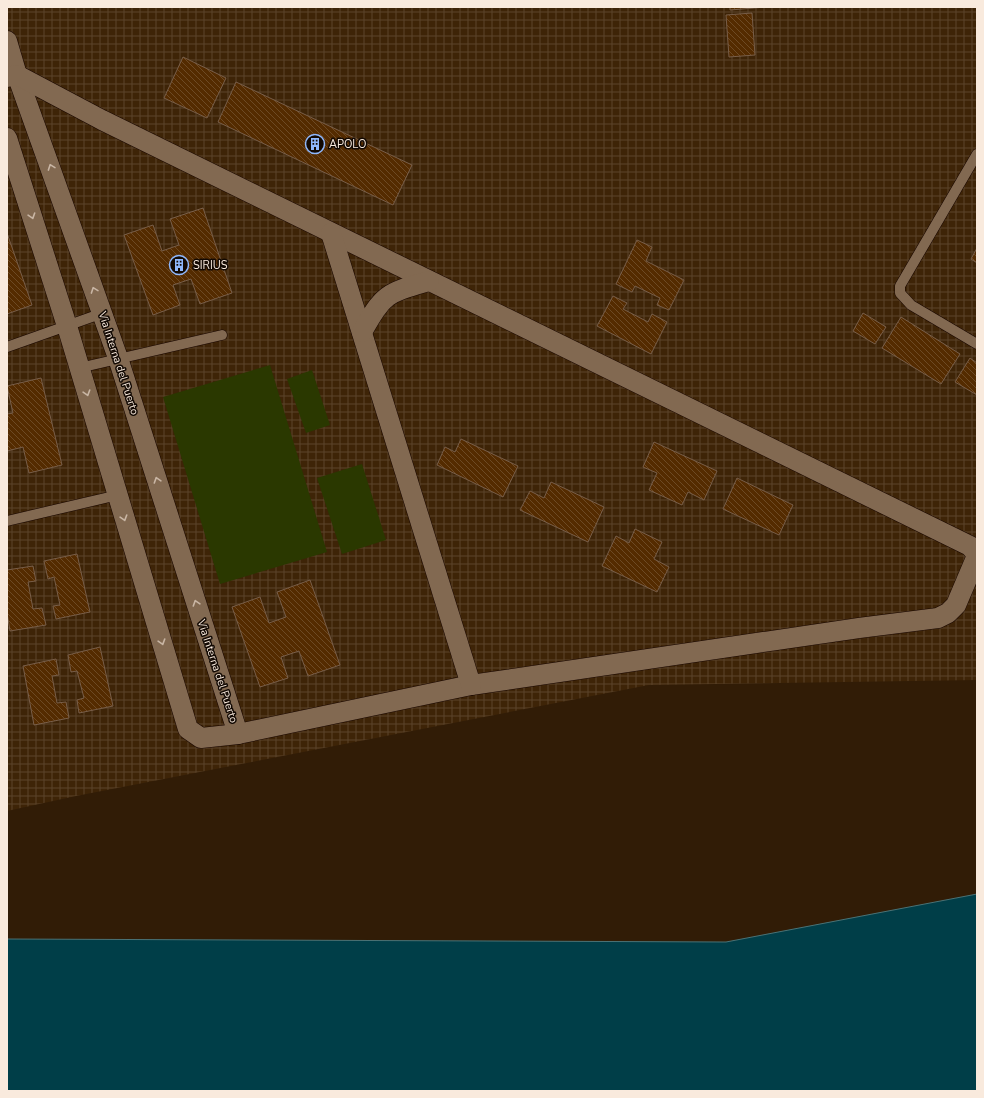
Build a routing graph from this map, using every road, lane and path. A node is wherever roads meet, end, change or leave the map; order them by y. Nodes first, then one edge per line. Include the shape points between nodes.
1 (7, 41) edge
2 (12, 76) edge
3 (7, 138) edge
4 (977, 154) edge
5 (331, 233) junction
6 (429, 281) junction
7 (103, 313) junction
8 (67, 326) junction
9 (362, 332) junction
10 (222, 335) dead end
11 (977, 344) edge
12 (7, 347) edge
13 (118, 358) junction
14 (79, 368) junction
15 (118, 495) junction
16 (7, 521) edge
17 (471, 685) junction
18 (238, 734) junction

1 - 2 street, Via Interna del Puerto
2 - 5 street
7 -> 2 street, Via Interna del Puerto
3 -> 8 street, Via Interna del Puerto
4 - 11 lane via 900,286 900,293 911,305
5 - 6 street
5 - 9 street
6 - 9 street via 387,295 375,309
6 - 17 street via 970,546 976,558 956,605 938,618
7 - 8 lane
7 - 13 street, Via Interna del Puerto
8 - 12 lane
8 - 14 street, Via Interna del Puerto
9 - 17 street
10 - 13 lane
13 - 14 lane
18 -> 13 street, Via Interna del Puerto
14 -> 15 street, Via Interna del Puerto
15 - 16 lane
15 -> 18 street, Via Interna del Puerto via 188,729 201,738
17 - 18 street

